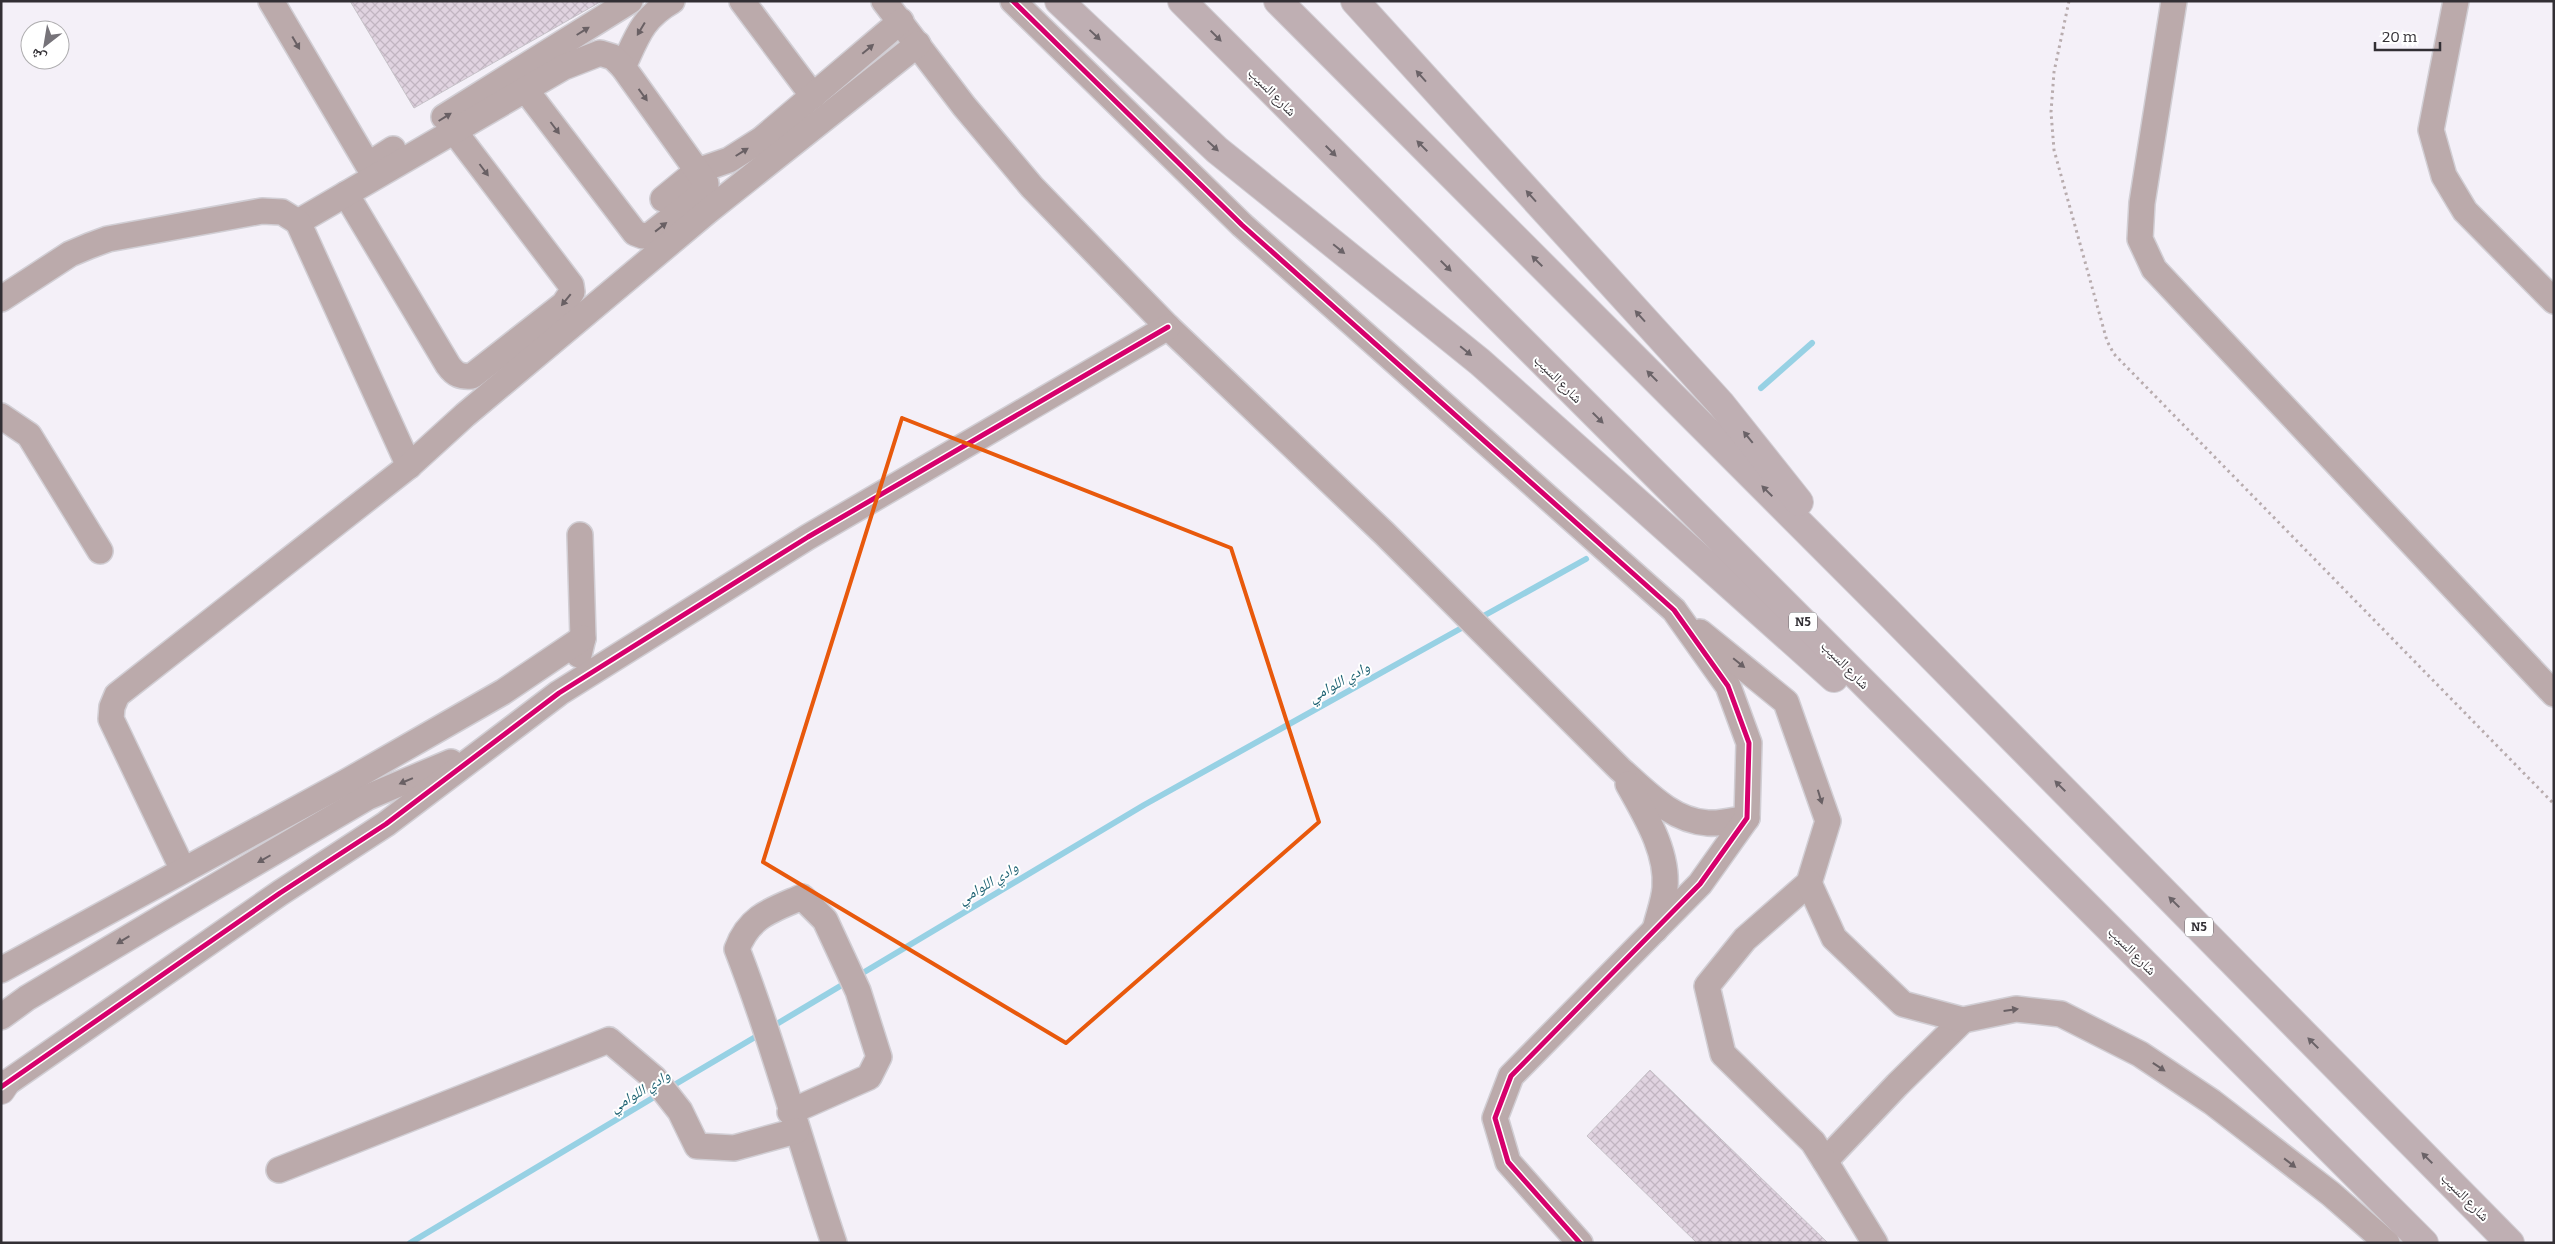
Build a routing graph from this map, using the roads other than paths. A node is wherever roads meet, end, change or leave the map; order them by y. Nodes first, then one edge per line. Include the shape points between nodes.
1 (271, 1) edge
2 (630, 1) edge
3 (672, 1) edge
4 (742, 1) edge
5 (884, 1) edge
6 (1012, 1) edge
7 (1060, 1) edge
8 (1182, 1) edge
9 (1278, 1) edge
10 (1354, 1) edge
11 (1360, 1) edge
12 (2174, 1) edge
13 (2456, 1) edge
14 (901, 21) junction
15 (918, 44) junction
16 (1396, 48) junction
17 (623, 67) junction
18 (525, 89) junction
19 (813, 96) junction
20 (454, 131) junction
21 (697, 171) junction
22 (346, 194) junction
23 (663, 199) dead end
24 (298, 222) junction
25 (1, 299) edge
26 (2554, 301) edge
27 (1168, 327) junction
28 (1, 416) edge
29 (409, 466) junction
30 (580, 535) dead end
31 (100, 551) dead end
32 (1674, 610) junction
33 (1888, 612) junction
34 (583, 638) junction
35 (559, 693) junction
36 (2554, 694) edge
37 (484, 748) junction
38 (1620, 769) junction
39 (1747, 818) junction
40 (183, 870) junction
41 (1810, 883) junction
42 (1654, 932) junction
43 (1, 970) edge
44 (2159, 978) junction
45 (1, 1017) edge
46 (1963, 1020) junction
47 (3, 1087) edge
48 (793, 1121) junction
49 (1825, 1161) junction
50 (279, 1170) dead end
51 (834, 1243) edge
52 (1580, 1243) edge
53 (1875, 1243) edge
54 (2387, 1243) edge
55 (2424, 1243) edge
56 (2510, 1243) edge

1 -> 2 street via 368,165
3 -> 17 street via 650,16 640,28
4 - 19 street
5 - 14 street
6 - 32 street via 1242,225
7 -> 44 highway via 1217,150 1480,362 1838,682 2058,889
8 -> 44 highway, شارع السيب / N5
33 -> 9 highway, شارع السيب / N5
10 - 16 highway
11 - 16 street
12 - 36 street via 2142,203 2140,238 2154,268
13 - 26 street via 2431,130 2444,176 2466,211
14 - 15 street
19 -> 14 street
15 - 27 street via 964,106 1032,187
15 - 29 street via 708,211
33 -> 16 highway via 1721,404
17 - 18 street via 613,57 600,53 564,67
17 -> 21 street
18 - 20 street
18 -> 21 street via 636,233 650,235 704,194 707,185
21 -> 19 street via 729,160 762,139
20 - 22 street
20 -> 22 street via 571,286 572,292 570,299 472,376 454,373
21 - 23 street
22 - 24 street
24 - 25 street via 272,210 108,239 70,254
24 - 29 street
27 - 35 street via 808,537
27 - 38 street via 1384,533
28 - 31 street via 29,435
29 - 40 street via 117,695 111,720
30 - 34 street
32 - 39 street via 1728,686 1749,742
32 -> 41 street via 1786,702 1828,821
56 -> 33 highway, شارع السيب / N5
34 - 35 street via 577,662
34 - 40 street via 503,692
35 - 37 street
37 -> 45 street via 368,797 27,998
37 - 47 street via 386,824 272,898
38 - 39 street via 1658,803 1686,819 1709,823
38 - 42 street via 1650,823 1661,853 1665,888
39 - 42 street via 1700,884
40 - 43 street
41 - 46 street via 1834,938 1903,1004
41 - 49 street via 1746,939 1707,986 1723,1054 1813,1142
42 - 52 street via 1511,1076 1495,1118 1508,1162
44 - 55 highway, شارع السيب / N5
46 - 49 street
46 -> 54 street via 2016,1009 2061,1014 2140,1054 2212,1102 2331,1194
48 - 48 street via 751,986 736,949 743,932 765,913 802,897 825,920 858,991 879,1057 869,1077
48 - 50 street via 734,1148 697,1146 680,1111 654,1078 610,1040
48 - 51 street
49 - 53 street

